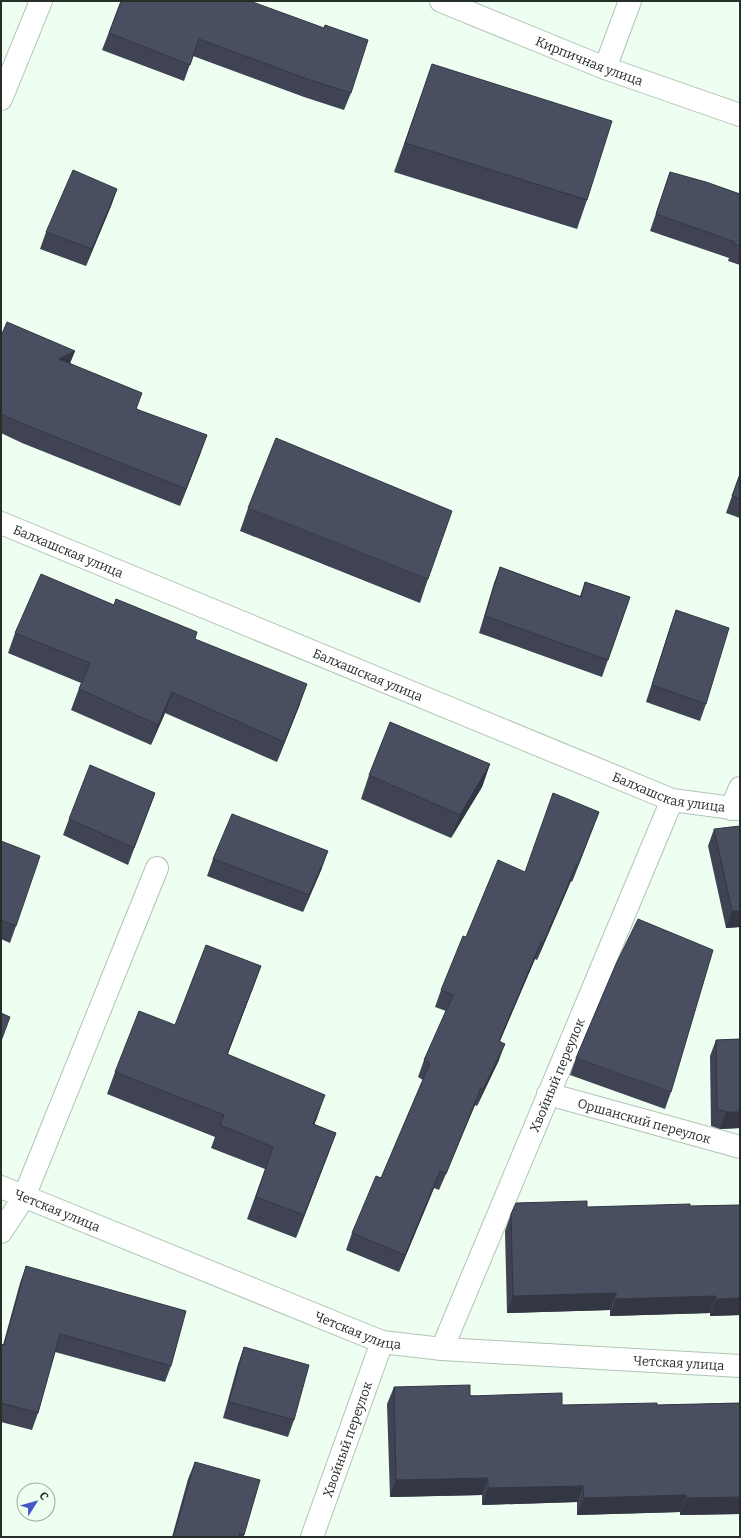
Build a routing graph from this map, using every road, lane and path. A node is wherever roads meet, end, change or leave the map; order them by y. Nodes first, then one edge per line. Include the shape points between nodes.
1 (42, 1) edge
2 (440, 1) edge
3 (630, 1) edge
4 (605, 68) junction
5 (1, 99) edge
6 (740, 115) edge
7 (1, 523) edge
8 (740, 788) edge
9 (672, 800) junction
10 (736, 809) edge
11 (157, 868) dead end
12 (548, 1094) junction
13 (740, 1147) edge
14 (1, 1187) edge
15 (24, 1197) junction
16 (1, 1232) edge
17 (382, 1342) junction
18 (442, 1349) junction
19 (740, 1366) edge
20 (312, 1537) edge

1 - 5 street
2 - 4 street, Кирпичная улица
3 - 4 street
4 - 6 street, Кирпичная улица
7 - 9 street, Балхашская улица
8 - 10 street
9 - 10 street, Балхашская улица
9 - 12 street, Хвойный переулок
11 - 15 street
12 - 13 street, Оршанский переулок
12 - 18 street, Хвойный переулок
14 - 15 street, Четская улица
15 - 16 street
15 - 17 street, Четская улица
17 - 18 street, Четская улица
17 - 20 street, Хвойный переулок
18 - 19 street, Четская улица

